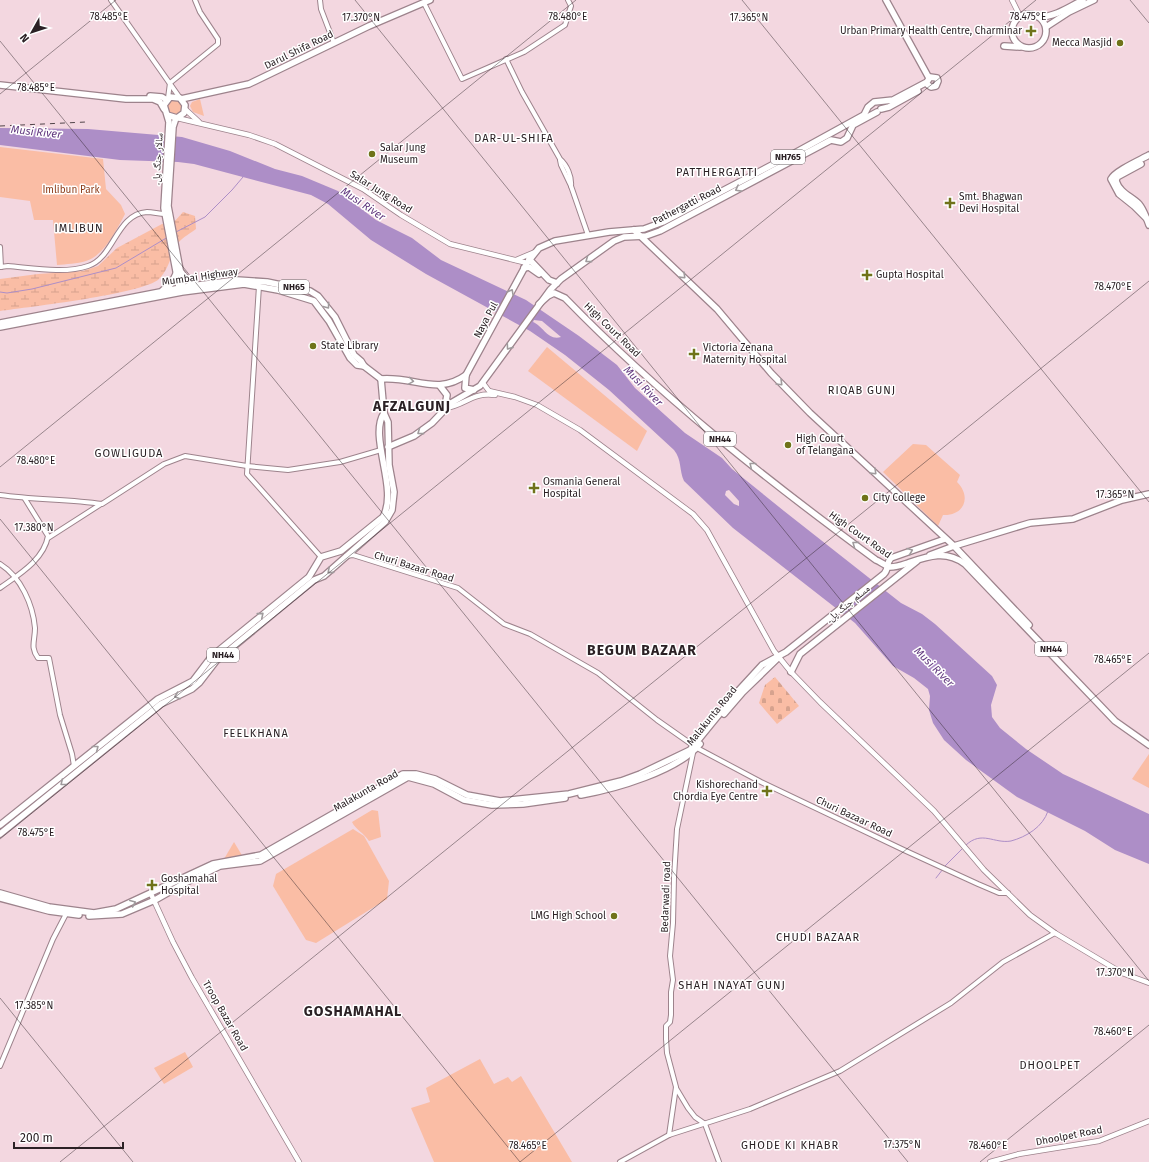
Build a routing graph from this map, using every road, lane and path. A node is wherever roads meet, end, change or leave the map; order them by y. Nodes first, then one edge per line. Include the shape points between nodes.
1 (111, 0) edge
2 (195, 0) edge
3 (320, 0) edge
4 (430, 0) edge
5 (568, 0) edge
6 (886, 0) edge
7 (1012, 0) edge
8 (1083, 0) edge
9 (1094, 0) edge
10 (421, 2) edge
11 (1020, 16) junction
12 (1039, 17) junction
13 (1046, 27) junction
14 (1012, 31) junction
15 (334, 43) junction
16 (1023, 48) junction
17 (506, 59) junction
18 (928, 82) junction
19 (170, 83) junction
20 (0, 85) edge
21 (122, 97) junction
22 (196, 97) junction
23 (180, 98) junction
24 (167, 99) junction
25 (185, 108) junction
26 (164, 109) junction
27 (167, 115) junction
28 (866, 116) junction
29 (177, 118) junction
30 (204, 125) junction
31 (171, 127) junction
32 (829, 138) junction
33 (1149, 155) edge
34 (1149, 159) edge
35 (167, 194) junction
36 (165, 214) junction
37 (1146, 218) junction
38 (169, 223) junction
39 (1149, 225) edge
40 (634, 230) junction
41 (660, 231) junction
42 (609, 232) junction
43 (588, 235) junction
44 (644, 236) junction
45 (614, 241) junction
46 (0, 247) edge
47 (655, 249) junction
48 (535, 252) junction
49 (516, 260) junction
50 (525, 266) junction
51 (0, 267) edge
52 (178, 272) junction
53 (558, 283) junction
54 (199, 285) junction
55 (259, 286) junction
56 (182, 290) junction
57 (550, 290) junction
58 (161, 291) junction
59 (539, 304) junction
60 (337, 322) junction
61 (0, 323) edge
62 (332, 325) junction
63 (0, 327) edge
64 (364, 366) junction
65 (466, 375) junction
66 (381, 379) junction
67 (484, 382) junction
68 (440, 386) junction
69 (474, 390) junction
70 (518, 399) junction
71 (445, 408) junction
72 (384, 413) junction
73 (388, 447) junction
74 (381, 450) junction
75 (247, 466) junction
76 (1149, 494) edge
77 (0, 495) edge
78 (25, 499) junction
79 (102, 504) junction
80 (48, 538) junction
81 (945, 539) junction
82 (972, 540) junction
83 (954, 546) junction
84 (346, 556) junction
85 (321, 557) junction
86 (924, 558) junction
87 (966, 559) junction
88 (0, 564) edge
89 (887, 566) junction
90 (15, 577) junction
91 (312, 578) junction
92 (0, 588) edge
93 (793, 646) junction
94 (800, 654) junction
95 (779, 656) junction
96 (791, 672) junction
97 (1149, 742) edge
98 (1149, 745) edge
99 (695, 749) junction
100 (74, 766) junction
101 (428, 779) junction
102 (0, 825) edge
103 (0, 834) edge
104 (0, 893) edge
105 (1008, 893) junction
106 (151, 894) junction
107 (0, 898) edge
108 (155, 900) junction
109 (66, 914) junction
110 (1055, 933) junction
111 (1149, 983) edge
112 (0, 1066) edge
113 (676, 1087) junction
114 (1149, 1121) edge
115 (706, 1124) junction
116 (669, 1135) junction
117 (299, 1162) edge
118 (620, 1162) edge
119 (719, 1162) edge
120 (990, 1162) edge

1 - 19 street
2 - 19 street via 218,39 218,44
3 - 15 street
4 - 10 main road, Darul Shifa Road
5 - 17 street via 571,6 565,25 524,52
6 - 18 main road
7 - 11 main road
8 - 12 main road via 1056,14
9 - 13 main road
10 - 15 main road, Darul Shifa Road
10 - 17 street via 462,79
11 - 12 main road via 1033,14
11 - 14 main road
12 - 13 main road
13 - 16 main road via 1046,38 1042,43 1029,49
14 - 16 main road via 1015,42
14 - 16 main road via 1004,46
15 - 22 main road, Darul Shifa Road via 249,84
17 - 43 street via 522,92 564,163
18 - 28 main road, Pathergatti Road / NH765 via 889,107
18 - 28 main road, NH765 via 892,100 874,102 868,107
19 - 23 street
19 - 24 street
20 - 21 main road
21 - 24 main road via 162,96
21 - 26 main road via 153,99 160,102
22 - 23 main road, Darul Shifa Road
22 - 25 main road
23 - 24 main road via 174,96
23 - 25 main road
24 - 26 main road
25 - 29 main road via 184,113
25 - 30 main road, Salar Jung Road via 193,118
26 - 27 main road
27 - 29 main road
27 - 31 main road
28 - 32 main road, NH765
28 - 32 main road, Pathergatti Road / NH765 via 853,126 847,138 838,142
29 - 30 main road, Salar Jung Road
29 - 31 main road
30 - 49 main road, Salar Jung Road via 275,144 363,189 450,244
31 - 35 main road, سالار جنگ پل۔
32 - 40 main road, NH765 via 674,217 644,229
32 -> 41 main road, Pathergatti Road / NH765
33 - 37 main road via 1112,176 1111,179 1119,194
34 - 37 main road via 1117,178 1117,184 1138,203
35 - 36 main road
35 - 38 main road
36 - 38 main road
36 - 51 street via 146,212 126,221 101,257 88,266 63,269
37 - 39 main road
38 - 52 main road
40 - 42 main road
40 - 44 main road, NH44
41 - 44 main road, Pathergatti Road / NH765
41 - 47 main road via 652,238
42 - 43 main road
42 - 45 main road via 616,236
43 - 48 main road via 555,241
44 - 45 main road, Pathergatti Road via 624,237
44 - 47 main road, NH44
45 -> 53 main road
46 - 51 street
47 -> 81 main road, NH44 via 717,309 771,373 810,413
48 - 49 main road
48 - 50 main road, Naya Pul
49 - 50 main road, Salar Jung Road
50 - 53 main road
50 - 57 main road via 532,268 549,284
65 -> 50 main road, Naya Pul
52 - 54 main road via 188,281
52 - 56 main road
52 - 58 main road via 171,284
53 - 57 main road
54 - 56 main road, Mumbai Highway / NH65
54 -> 60 main road, Mumbai Highway / NH65 via 245,280 267,282 310,292 325,302
55 - 56 main road, Mumbai Highway / NH65 via 238,285
55 - 62 main road, Mumbai Highway / NH65 via 308,298 320,306
55 - 75 street
56 - 58 main road, Mumbai Highway / NH65
56 - 63 main road, Mumbai Highway / NH65
57 - 59 main road
58 - 61 main road, Mumbai Highway / NH65
59 -> 67 main road, NH44
89 -> 59 main road, High Court Road / NH44 via 838,532 706,427 616,348 565,298 554,293
60 - 62 main road
60 - 64 main road, Mumbai Highway / NH65 via 354,355
62 - 64 main road, Mumbai Highway / NH65 via 350,358 357,366
64 - 66 main road, Mumbai Highway
65 - 68 main road via 450,384
65 - 69 main road via 465,388
66 -> 68 main road via 393,378
66 - 72 main road
67 - 69 main road, NH44
67 - 70 main road via 488,391
68 - 71 main road via 447,395
69 - 71 main road, NH44
70 - 71 main road via 483,394
70 - 95 main road via 552,413 580,430 676,499 700,520 767,640
71 -> 73 main road, NH44 via 423,430
72 - 73 main road via 388,422
72 - 74 main road via 380,419
73 - 84 main road, NH44 via 394,492 389,517
74 - 75 street via 340,462 288,470
74 - 85 main road via 388,497 386,512 341,551
75 - 79 street via 185,456 164,464
75 - 85 street via 249,477
76 - 82 main road via 1122,500 1073,520 1030,523
77 - 78 street
78 - 79 street via 73,500
78 - 80 street
79 - 80 street
80 - 90 street via 44,548 32,563
81 - 83 main road, NH44
89 -> 81 main road via 891,558
82 - 83 main road
82 - 87 main road via 964,547
83 - 86 main road
83 - 87 main road, NH44
84 -> 91 main road, NH44 via 324,576
84 - 99 street, Churi Bazaar Road via 353,555 458,588 504,624 530,634 598,673
85 - 91 main road, NH44
86 - 89 main road, High Court Road / NH44 via 896,567
86 - 94 main road, مسلم جنگ پل۔ via 892,580
86 - 98 main road, High Court Road / NH44 via 947,555 965,564 1115,721
87 - 97 main road, NH44 via 1118,718
88 - 90 street
89 - 93 main road, مسلم جنگ پل۔ via 884,574
90 - 92 street
90 - 100 street via 33,617 33,652 38,658 49,658
100 -> 91 main road, NH44 via 158,699 193,681 212,656
91 -> 103 main road, NH44 via 216,661 192,689 161,704
93 - 94 main road
93 - 95 main road, مسلم جنگ پل۔
94 - 96 main road
95 - 96 main road
95 - 99 main road, مسلم جنگ پل۔ via 772,658 757,670
96 - 105 main road via 934,811
99 - 101 main road, Malakunta Road via 623,785 595,792 521,802 492,805 464,800
99 - 105 street, Churi Bazaar Road via 941,867 999,892
99 - 113 street, Bedarwadi road via 677,829 670,956 673,980 670,1022 666,1026 667,1053
100 - 102 main road, NH44
101 - 106 main road via 416,774 403,774 261,855 213,864
101 - 108 main road, Malakunta Road via 408,777 260,861 220,866
104 -> 106 main road via 49,908 94,913 116,910
105 - 110 main road via 1030,915
106 - 108 main road, Troop Bazar Road
107 - 109 main road, Malakunta Road
108 - 109 main road, Malakunta Road via 122,914
108 - 117 main road, Troop Bazar Road via 192,978
109 - 112 street
110 - 111 main road via 1122,973
110 - 115 street via 1014,955 951,1003 840,1071 750,1109
113 - 115 street via 695,1117
113 - 116 street
114 - 120 main road, Dhoolpet Road via 1099,1141 1018,1154
115 - 116 street
115 - 119 street
116 - 118 street

